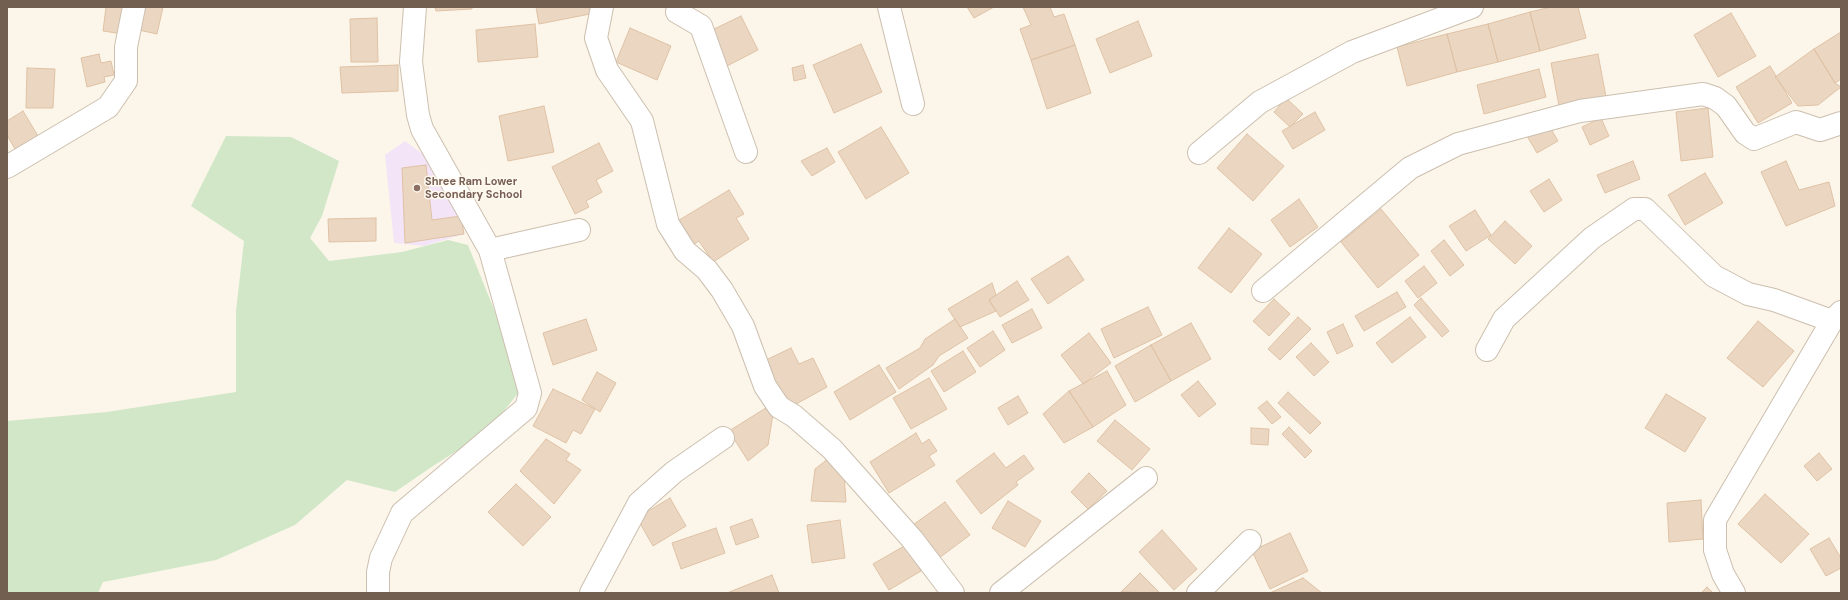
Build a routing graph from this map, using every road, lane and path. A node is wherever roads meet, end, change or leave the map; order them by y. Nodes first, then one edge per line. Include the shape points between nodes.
1 (134, 7) edge
2 (415, 7) edge
3 (602, 7) edge
4 (889, 7) edge
5 (1472, 7) edge
6 (675, 9) edge
7 (913, 104) dead end
8 (1841, 123) edge
9 (746, 152) dead end
10 (1199, 153) dead end
11 (7, 167) edge
12 (579, 230) dead end
13 (490, 250) junction
14 (1263, 291) dead end
15 (1837, 316) edge
16 (1487, 350) dead end
17 (723, 438) dead end
18 (1146, 478) dead end
19 (1250, 541) dead end
20 (378, 593) edge
21 (591, 593) edge
22 (953, 593) edge
23 (1001, 593) edge
24 (1198, 593) edge
25 (1734, 593) edge

1 - 11 street via 126,47 126,81 108,107
2 - 13 street via 411,62 422,129
3 - 22 street via 596,38 607,70 642,121 668,224 685,251 707,270 722,290 743,326 764,386 779,407 794,416 832,449 912,539
4 - 7 street
5 - 10 street via 1352,52 1260,102
6 - 9 street via 701,26
8 - 14 street via 1820,130 1796,122 1754,139 1745,133 1726,106 1715,98 1703,94 1580,111 1458,144 1410,168
12 - 13 street
13 - 20 street via 530,393 526,408 402,513 382,558 378,572
15 - 16 street via 1748,294 1714,276 1644,209 1634,209 1592,238 1504,319
15 - 25 street via 1715,520 1715,550 1723,574
17 - 21 street via 674,472 640,503
18 - 23 street
19 - 24 street

